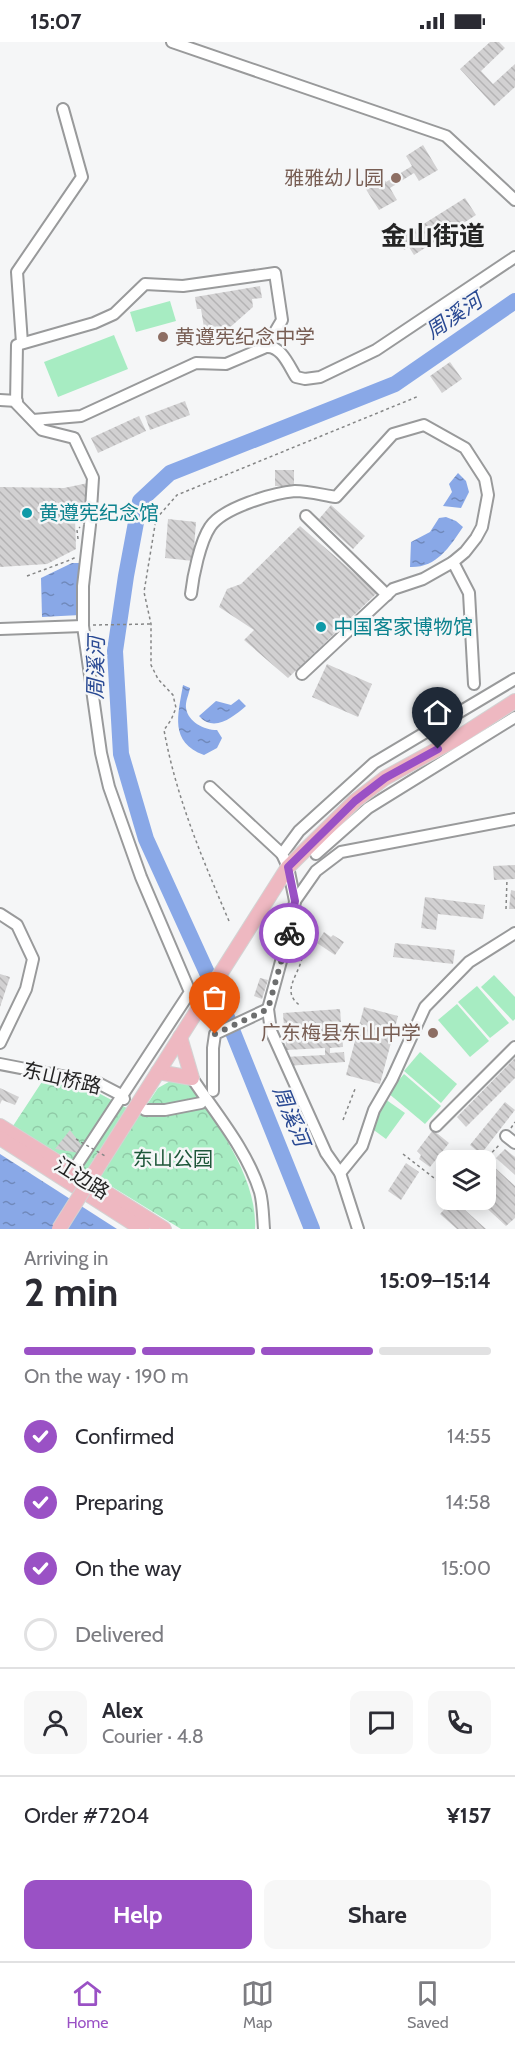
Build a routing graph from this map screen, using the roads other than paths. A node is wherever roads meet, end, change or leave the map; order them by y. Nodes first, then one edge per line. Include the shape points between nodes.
1 (172, 42) edge
2 (63, 109) dead end
3 (515, 200) edge
4 (515, 256) edge
5 (22, 343) junction
6 (266, 347) junction
7 (0, 400) edge
8 (17, 401) dead end
9 (33, 420) junction
10 (306, 516) dead end
11 (453, 562) junction
12 (191, 594) dead end
13 (387, 595) junction
14 (83, 626) junction
15 (0, 629) edge
16 (302, 674) dead end
17 (515, 679) edge
18 (474, 684) dead end
19 (515, 701) edge
20 (515, 717) edge
21 (210, 787) dead end
22 (515, 819) edge
23 (316, 854) dead end
24 (285, 860) junction
25 (295, 901) junction
26 (0, 914) edge
27 (515, 933) edge
28 (263, 1011) junction
29 (180, 1037) junction
30 (0, 1043) edge
31 (515, 1047) edge
32 (0, 1064) edge
33 (158, 1072) junction
34 (192, 1078) junction
35 (213, 1091) dead end
36 (124, 1098) junction
37 (201, 1103) dead end
38 (145, 1110) dead end
39 (0, 1126) edge
40 (436, 1126) dead end
41 (0, 1138) edge
42 (72, 1172) junction
43 (340, 1173) junction
44 (59, 1229) edge
45 (142, 1229) edge
46 (164, 1229) edge
47 (264, 1229) edge
48 (358, 1229) edge

1 - 3 street via 446,136
2 - 5 street via 82,177 17,272
4 - 6 street via 376,350 320,377 296,377 278,349
5 - 6 street via 114,314 144,284 183,286 275,273 282,320
5 - 9 street via 17,345 16,402
6 - 9 street via 226,364 196,363 81,416
7 - 8 street
9 - 14 street via 42,430 74,438 93,478
10 - 13 street
11 - 12 street via 471,545 482,527 488,495 486,479 465,448 424,425 393,434 336,497 297,491 272,494 218,520 210,526 194,570
11 - 13 street
11 - 18 street via 469,593
13 - 16 street
14 - 15 street
14 - 36 street via 109,787 141,877 190,992
17 - 24 street via 374,763 299,831
19 - 24 main road via 385,778
20 - 23 street via 368,808
21 - 24 street
22 - 25 street via 340,852 316,871
24 - 25 street
24 - 29 main road via 234,952
25 - 28 street
26 - 30 street via 18,925 33,959 26,989
27 - 43 street via 469,962 425,1007 374,1110 362,1146
28 - 35 street via 215,1034
28 - 43 street via 326,1153
29 - 33 main road
29 - 34 main road
31 - 40 street
32 - 36 street, 东山桥路 via 98,1083
33 - 34 main road
33 - 44 main road, bridge
34 - 47 street via 252,1170 260,1194
36 - 42 street
37 - 38 street
39 - 42 main road, 江边路
41 - 45 main road, 江边路
42 - 46 main road, 江边路
43 - 48 street

